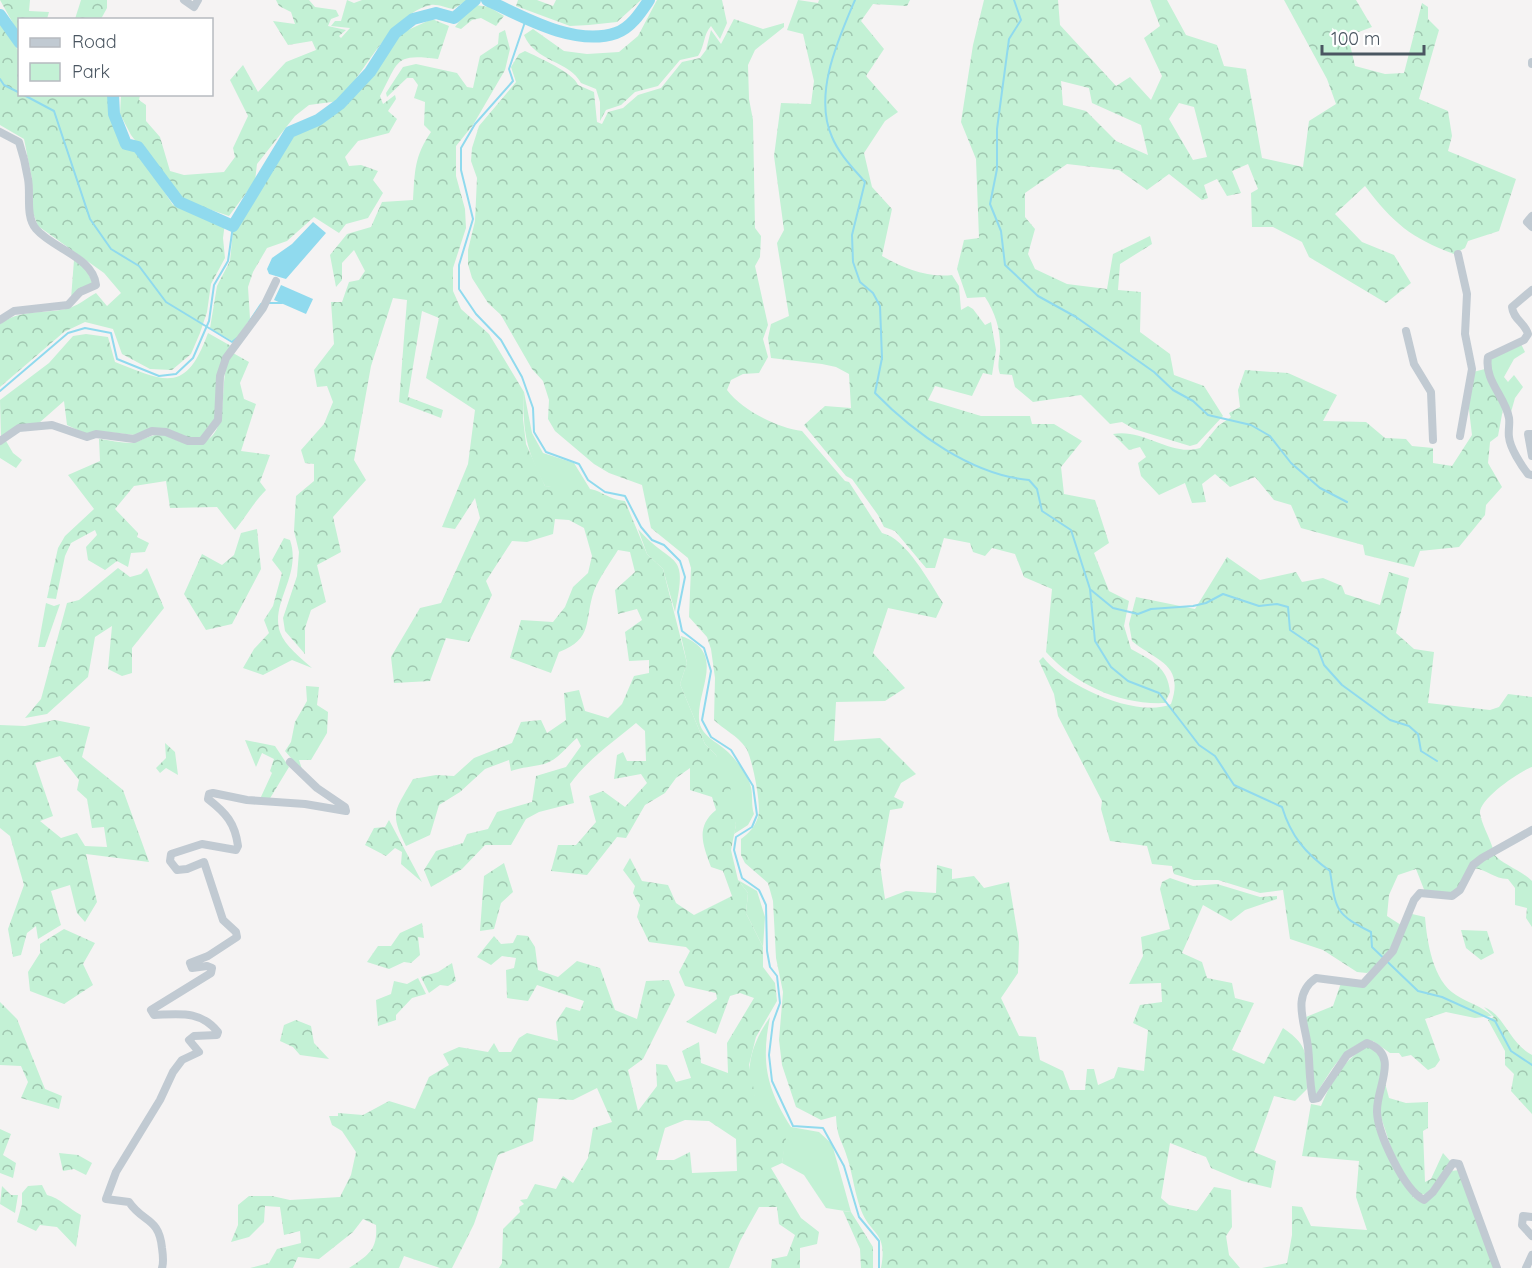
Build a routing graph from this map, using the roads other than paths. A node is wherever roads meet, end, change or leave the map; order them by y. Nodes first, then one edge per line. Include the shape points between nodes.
1 (184, 0) edge
2 (198, 0) edge
3 (0, 132) edge
4 (1532, 216) edge
5 (1532, 227) edge
6 (1458, 254) dead end
7 (276, 281) dead end
8 (1532, 291) edge
9 (0, 320) edge
10 (1406, 331) dead end
11 (1530, 335) edge
12 (1532, 434) edge
13 (1460, 436) dead end
14 (1432, 440) dead end
15 (0, 441) edge
16 (1532, 456) edge
17 (1532, 475) edge
18 (290, 762) dead end
19 (1532, 830) edge
20 (1532, 1217) edge
21 (1532, 1236) edge
22 (1532, 1256) edge
23 (162, 1268) edge
24 (1497, 1268) edge
25 (1526, 1268) edge

1 - 2 street via 194,7
3 - 9 street via 19,142 35,228 86,265 96,285 80,291 68,305 14,311
4 - 5 street via 1527,222
6 - 13 street via 1467,294 1465,334 1472,369
7 - 15 street via 263,308 226,358 220,376 218,420 202,441 152,431 134,439 96,434 87,437 52,425 19,428
8 - 11 street via 1512,307 1512,314
10 - 14 street via 1414,364 1431,392
11 - 17 street via 1488,357 1487,365 1509,417 1509,440 1523,468
12 - 16 street via 1528,434
18 - 23 street via 346,811 213,793 208,799 221,807 232,822 236,850 202,844 171,854 170,861 177,870 204,862 223,920 237,937 190,963 192,968 212,968 211,973 151,1010 154,1015 195,1014 218,1032 189,1040 199,1052 182,1060 173,1072 116,1172 106,1199 129,1202 157,1226 161,1234
19 - 24 street via 1473,865 1460,890 1452,896 1420,893 1393,951 1363,984 1316,978 1303,992 1300,1008 1313,1099 1347,1055 1367,1042 1376,1046 1386,1068 1377,1113 1391,1155 1414,1195 1424,1200 1453,1163 1459,1164
20 - 21 street via 1523,1216 1522,1225
22 - 25 street

